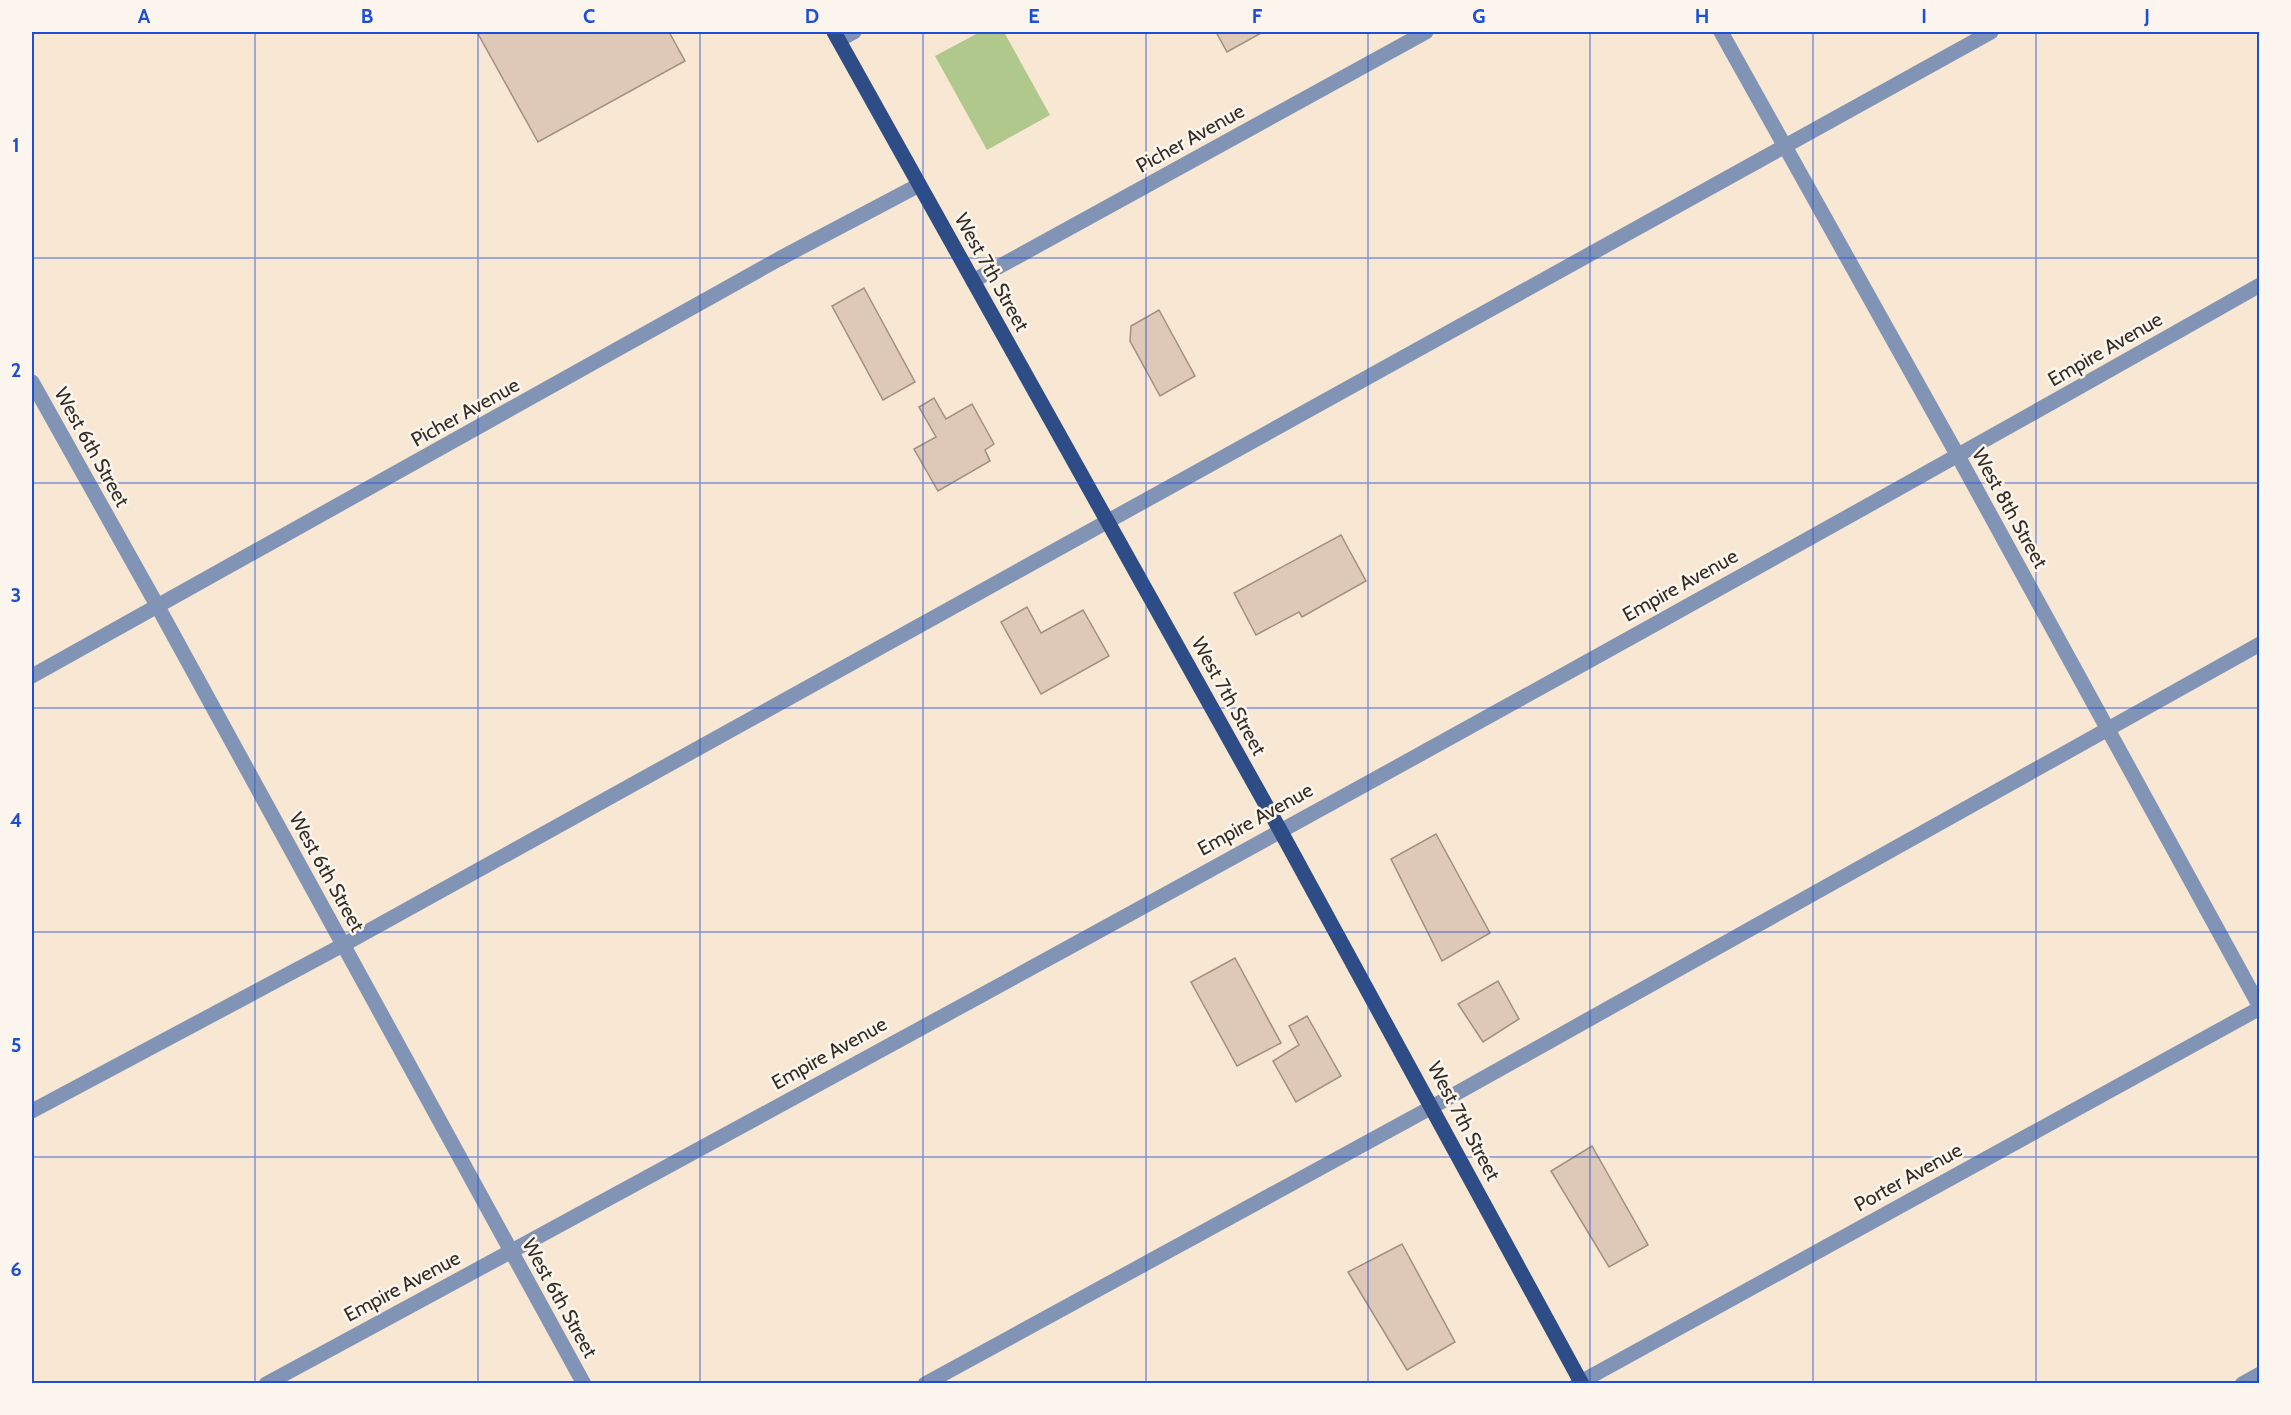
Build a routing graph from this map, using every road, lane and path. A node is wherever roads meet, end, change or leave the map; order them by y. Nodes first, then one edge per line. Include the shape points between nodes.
1 (854, 32) edge
2 (1426, 32) edge
3 (1721, 32) edge
4 (1991, 32) edge
5 (837, 36) edge
6 (1785, 147) junction
7 (919, 185) junction
8 (974, 281) junction
9 (2259, 285) edge
10 (32, 382) edge
11 (1958, 456) junction
12 (1107, 521) junction
13 (158, 607) junction
14 (2259, 644) edge
15 (32, 676) edge
16 (2106, 728) junction
17 (1280, 830) junction
18 (343, 945) junction
19 (2259, 1007) edge
20 (1432, 1107) junction
21 (32, 1111) edge
22 (510, 1252) junction
23 (2259, 1374) edge
24 (266, 1383) edge
25 (584, 1383) edge
26 (925, 1383) edge
27 (1580, 1383) edge
28 (2242, 1383) edge

1 - 5 street
2 - 8 street, Picher Avenue
3 - 6 street, West 8th Street
4 - 6 street
5 - 7 main road, West 7th Street
6 - 11 street, West 8th Street
6 - 12 street
7 - 8 main road, West 7th Street
7 - 13 street, Picher Avenue
8 - 12 main road, West 7th Street
9 - 11 street, Empire Avenue
10 - 13 street, West 6th Street
11 - 16 street, West 8th Street
11 - 17 street, Empire Avenue
12 - 17 main road, West 7th Street
12 - 18 street
13 - 15 street, Picher Avenue
13 - 18 street, West 6th Street
14 - 16 street
16 - 19 street, West 8th Street
16 - 20 street
17 - 20 main road, West 7th Street
17 - 22 street, Empire Avenue
18 - 21 street
18 - 22 street, West 6th Street
19 - 27 street, Porter Avenue
20 - 26 street
20 - 27 main road, West 7th Street
22 - 24 street, Empire Avenue
22 - 25 street, West 6th Street
23 - 28 street

